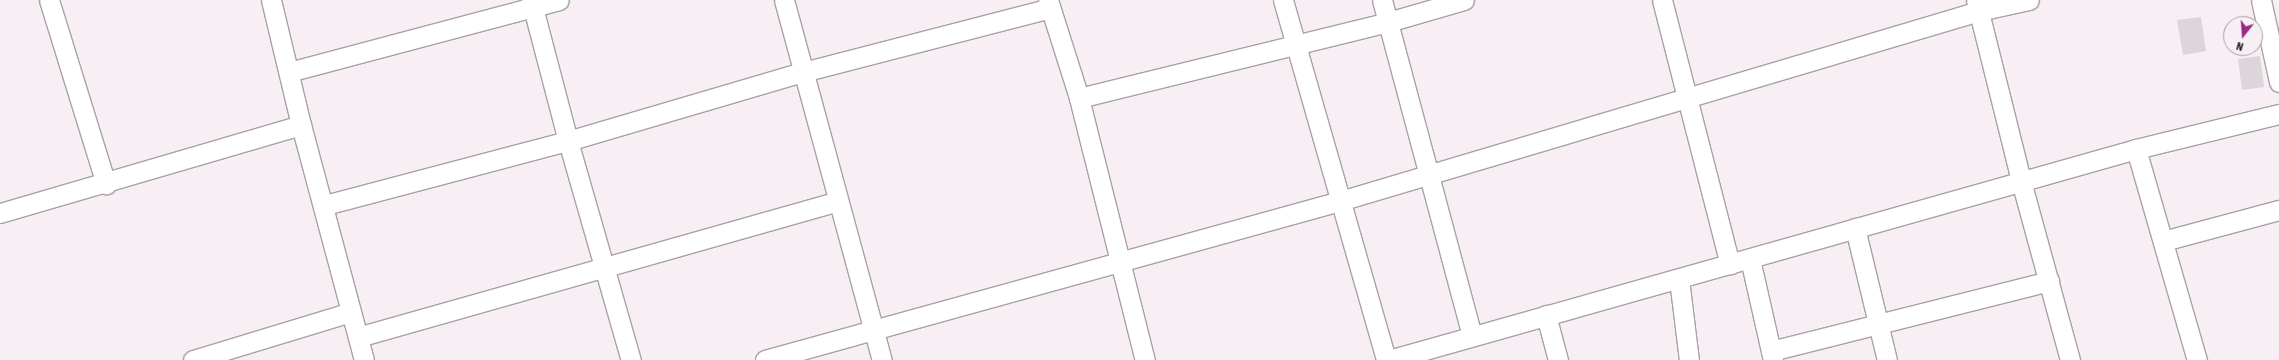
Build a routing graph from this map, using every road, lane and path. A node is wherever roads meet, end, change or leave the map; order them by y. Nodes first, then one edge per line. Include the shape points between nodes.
1 (49, 0) edge
2 (271, 0) edge
3 (559, 0) edge
4 (784, 0) edge
5 (1283, 0) edge
6 (1382, 0) edge
7 (1464, 0) edge
8 (1662, 0) edge
9 (2029, 0) edge
10 (2261, 0) edge
11 (532, 4) edge
12 (1049, 4) edge
13 (1977, 6) edge
14 (1388, 22) junction
15 (1294, 44) junction
16 (289, 72) junction
17 (803, 72) junction
18 (2279, 82) edge
19 (1686, 97) junction
20 (1079, 98) junction
21 (2279, 114) edge
22 (301, 125) junction
23 (568, 141) junction
24 (2136, 149) junction
25 (1430, 173) junction
26 (2021, 181) junction
27 (106, 184) junction
28 (838, 201) junction
29 (1340, 201) junction
30 (325, 205) junction
31 (2279, 210) edge
32 (0, 213) edge
33 (1855, 228) junction
34 (2163, 241) junction
35 (1750, 259) junction
36 (1121, 260) junction
37 (1730, 264) junction
38 (603, 267) junction
39 (1679, 279) junction
40 (2049, 281) junction
41 (351, 312) junction
42 (1546, 315) junction
43 (1879, 324) junction
44 (872, 329) junction
45 (1472, 335) junction
46 (358, 337) junction
47 (1772, 355) edge
48 (193, 360) edge
49 (364, 360) edge
50 (631, 360) edge
51 (765, 360) edge
52 (882, 360) edge
53 (1145, 360) edge
54 (1386, 360) edge
55 (1389, 360) edge
56 (1558, 360) edge
57 (1689, 360) edge
58 (1887, 360) edge
59 (2070, 360) edge
60 (2197, 360) edge

1 - 27 street
2 - 16 street
3 - 11 street
4 - 17 street
5 - 15 street
6 - 14 street
7 - 14 street
8 - 19 street
9 - 13 street
10 - 18 street
11 - 16 street
11 - 23 street
12 - 17 street
12 - 20 street
13 - 19 street
13 - 26 street
14 - 15 street
14 - 25 street
15 - 20 street
15 - 29 street
16 - 22 street
17 - 23 street
17 - 28 street
19 - 25 street
19 - 37 street
20 - 36 street
21 - 24 street
22 - 27 street
22 - 30 street
23 - 30 street
23 - 38 street
24 - 26 street
24 - 34 street
25 - 29 street
25 - 45 street
26 - 33 street
26 - 40 street
27 - 32 street
28 - 38 street
28 - 44 street
29 - 36 street
29 - 54 street
30 - 41 street
31 - 34 street
33 - 35 street
33 - 43 street
34 - 60 street
35 - 37 street
35 - 47 street
36 - 44 street
36 - 53 street
37 - 39 street
38 - 46 street
38 - 50 street
39 - 42 street
39 - 57 street
40 - 43 street
40 - 59 street
41 - 46 street
41 - 48 street
42 - 45 street
42 - 56 street
43 - 47 street
43 - 58 street
44 - 51 street
44 - 52 street
45 - 55 street
46 - 49 street

